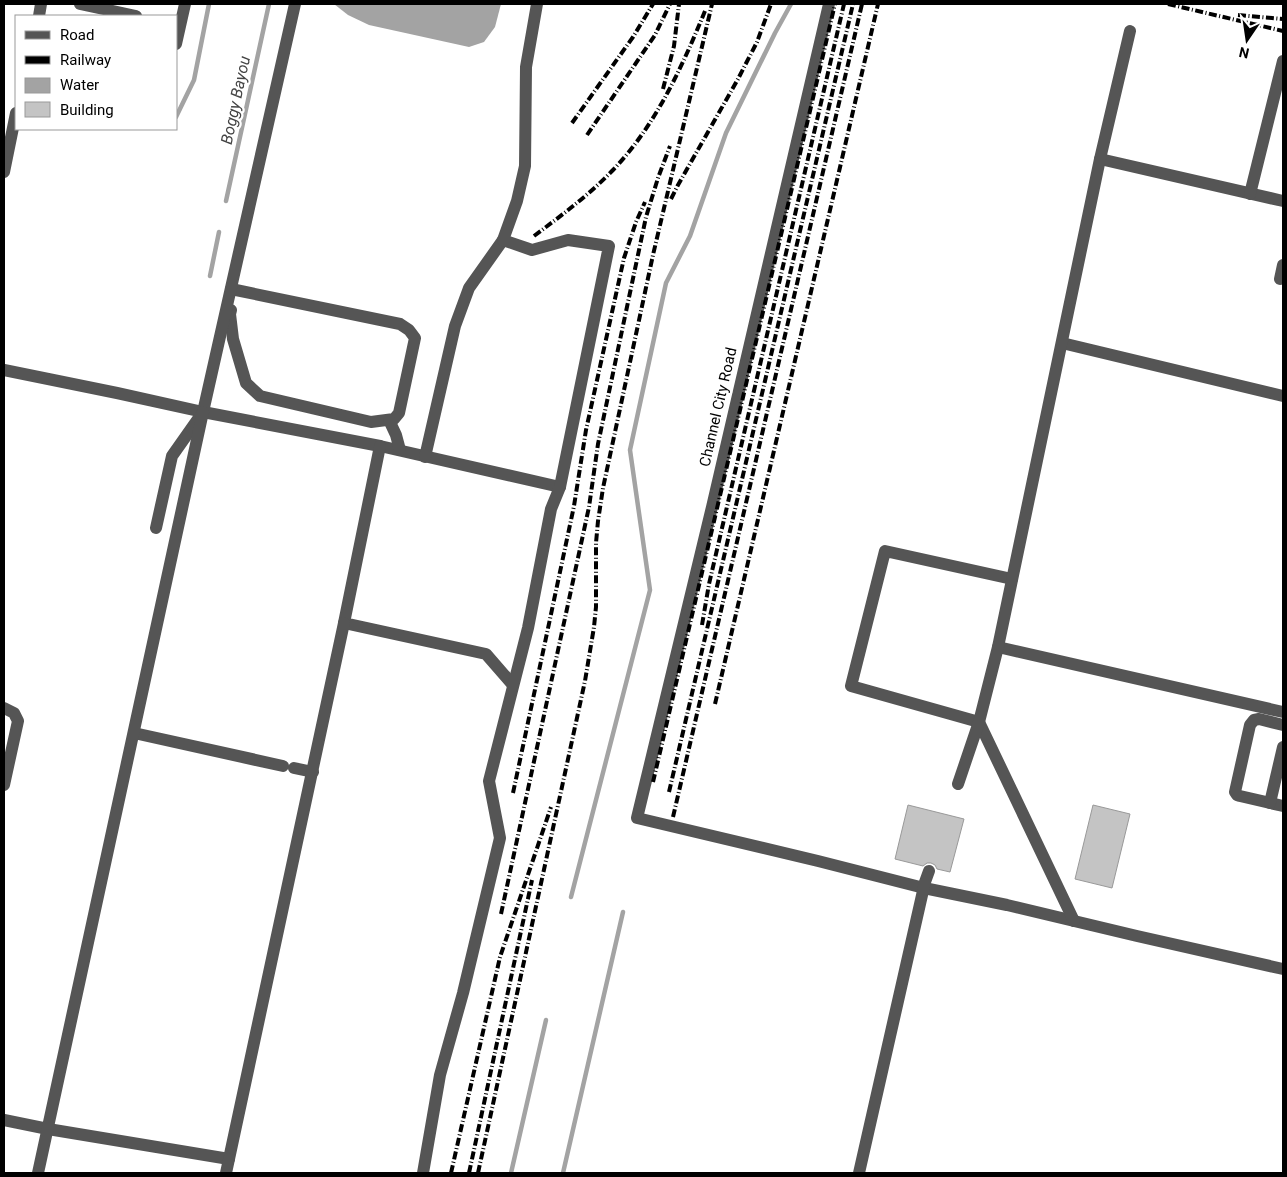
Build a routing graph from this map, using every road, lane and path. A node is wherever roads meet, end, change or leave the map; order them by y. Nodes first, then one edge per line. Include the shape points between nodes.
1 (80, 4) edge
2 (185, 4) edge
3 (295, 4) edge
4 (537, 4) edge
5 (829, 4) edge
6 (131, 15) edge
7 (178, 26) edge
8 (1130, 31) dead end
9 (1283, 61) edge
10 (15, 118) edge
11 (1100, 159) junction
12 (4, 172) edge
13 (1250, 194) junction
14 (1283, 201) edge
15 (503, 240) junction
16 (1283, 265) edge
17 (1280, 279) dead end
18 (234, 289) junction
19 (1062, 343) junction
20 (4, 370) edge
21 (1283, 396) edge
22 (203, 412) junction
23 (388, 420) junction
24 (380, 446) junction
25 (400, 450) junction
26 (425, 456) junction
27 (560, 487) junction
28 (156, 528) dead end
29 (1012, 579) junction
30 (344, 623) junction
31 (998, 647) junction
32 (513, 685) junction
33 (4, 708) edge
34 (1283, 712) edge
35 (979, 722) junction
36 (1283, 725) edge
37 (134, 733) junction
38 (1283, 746) edge
39 (313, 772) junction
40 (958, 784) dead end
41 (4, 785) edge
42 (1277, 805) edge
43 (929, 871) dead end
44 (924, 888) junction
45 (1074, 921) junction
46 (1283, 969) edge
47 (4, 1120) edge
48 (48, 1129) junction
49 (229, 1159) junction
50 (38, 1173) edge
51 (226, 1173) edge
52 (423, 1173) edge
53 (859, 1173) edge

1 - 6 lane
2 - 7 lane
3 - 18 lane
4 - 15 lane via 526,67 525,166
5 - 44 lane, Channel City Road via 637,818
8 - 11 lane
9 - 13 lane
10 - 12 lane
11 - 13 lane
11 - 19 lane
13 - 14 lane
15 - 26 lane via 469,288 455,326
15 - 27 lane via 532,250 568,240 608,246
16 - 17 lane
18 - 22 lane
18 - 23 lane via 230,314 233,340 246,383 260,396 371,422
18 - 23 lane via 400,324 409,330 415,338 399,412 394,420
19 - 21 lane
19 - 29 lane
20 - 22 lane
22 - 24 lane
22 - 28 lane via 172,456
22 - 37 lane
23 - 25 lane
24 - 25 lane
24 - 30 lane
25 - 26 lane
26 - 27 lane
27 - 32 lane via 551,509 528,628
29 - 31 lane
29 - 35 lane via 885,551 851,686
30 - 32 lane via 486,654
30 - 39 lane
31 - 34 lane
31 - 35 lane
32 - 52 lane via 489,781 500,838 440,1075
33 - 41 lane via 14,712 18,721
35 - 40 lane
35 - 45 lane
36 - 42 lane via 1254,720 1235,792
37 - 39 lane
37 - 48 lane
38 - 42 lane
39 - 49 lane
43 - 44 lane
44 - 45 lane
44 - 53 lane
45 - 46 lane
47 - 48 lane
48 - 49 lane
48 - 50 lane
49 - 51 lane

